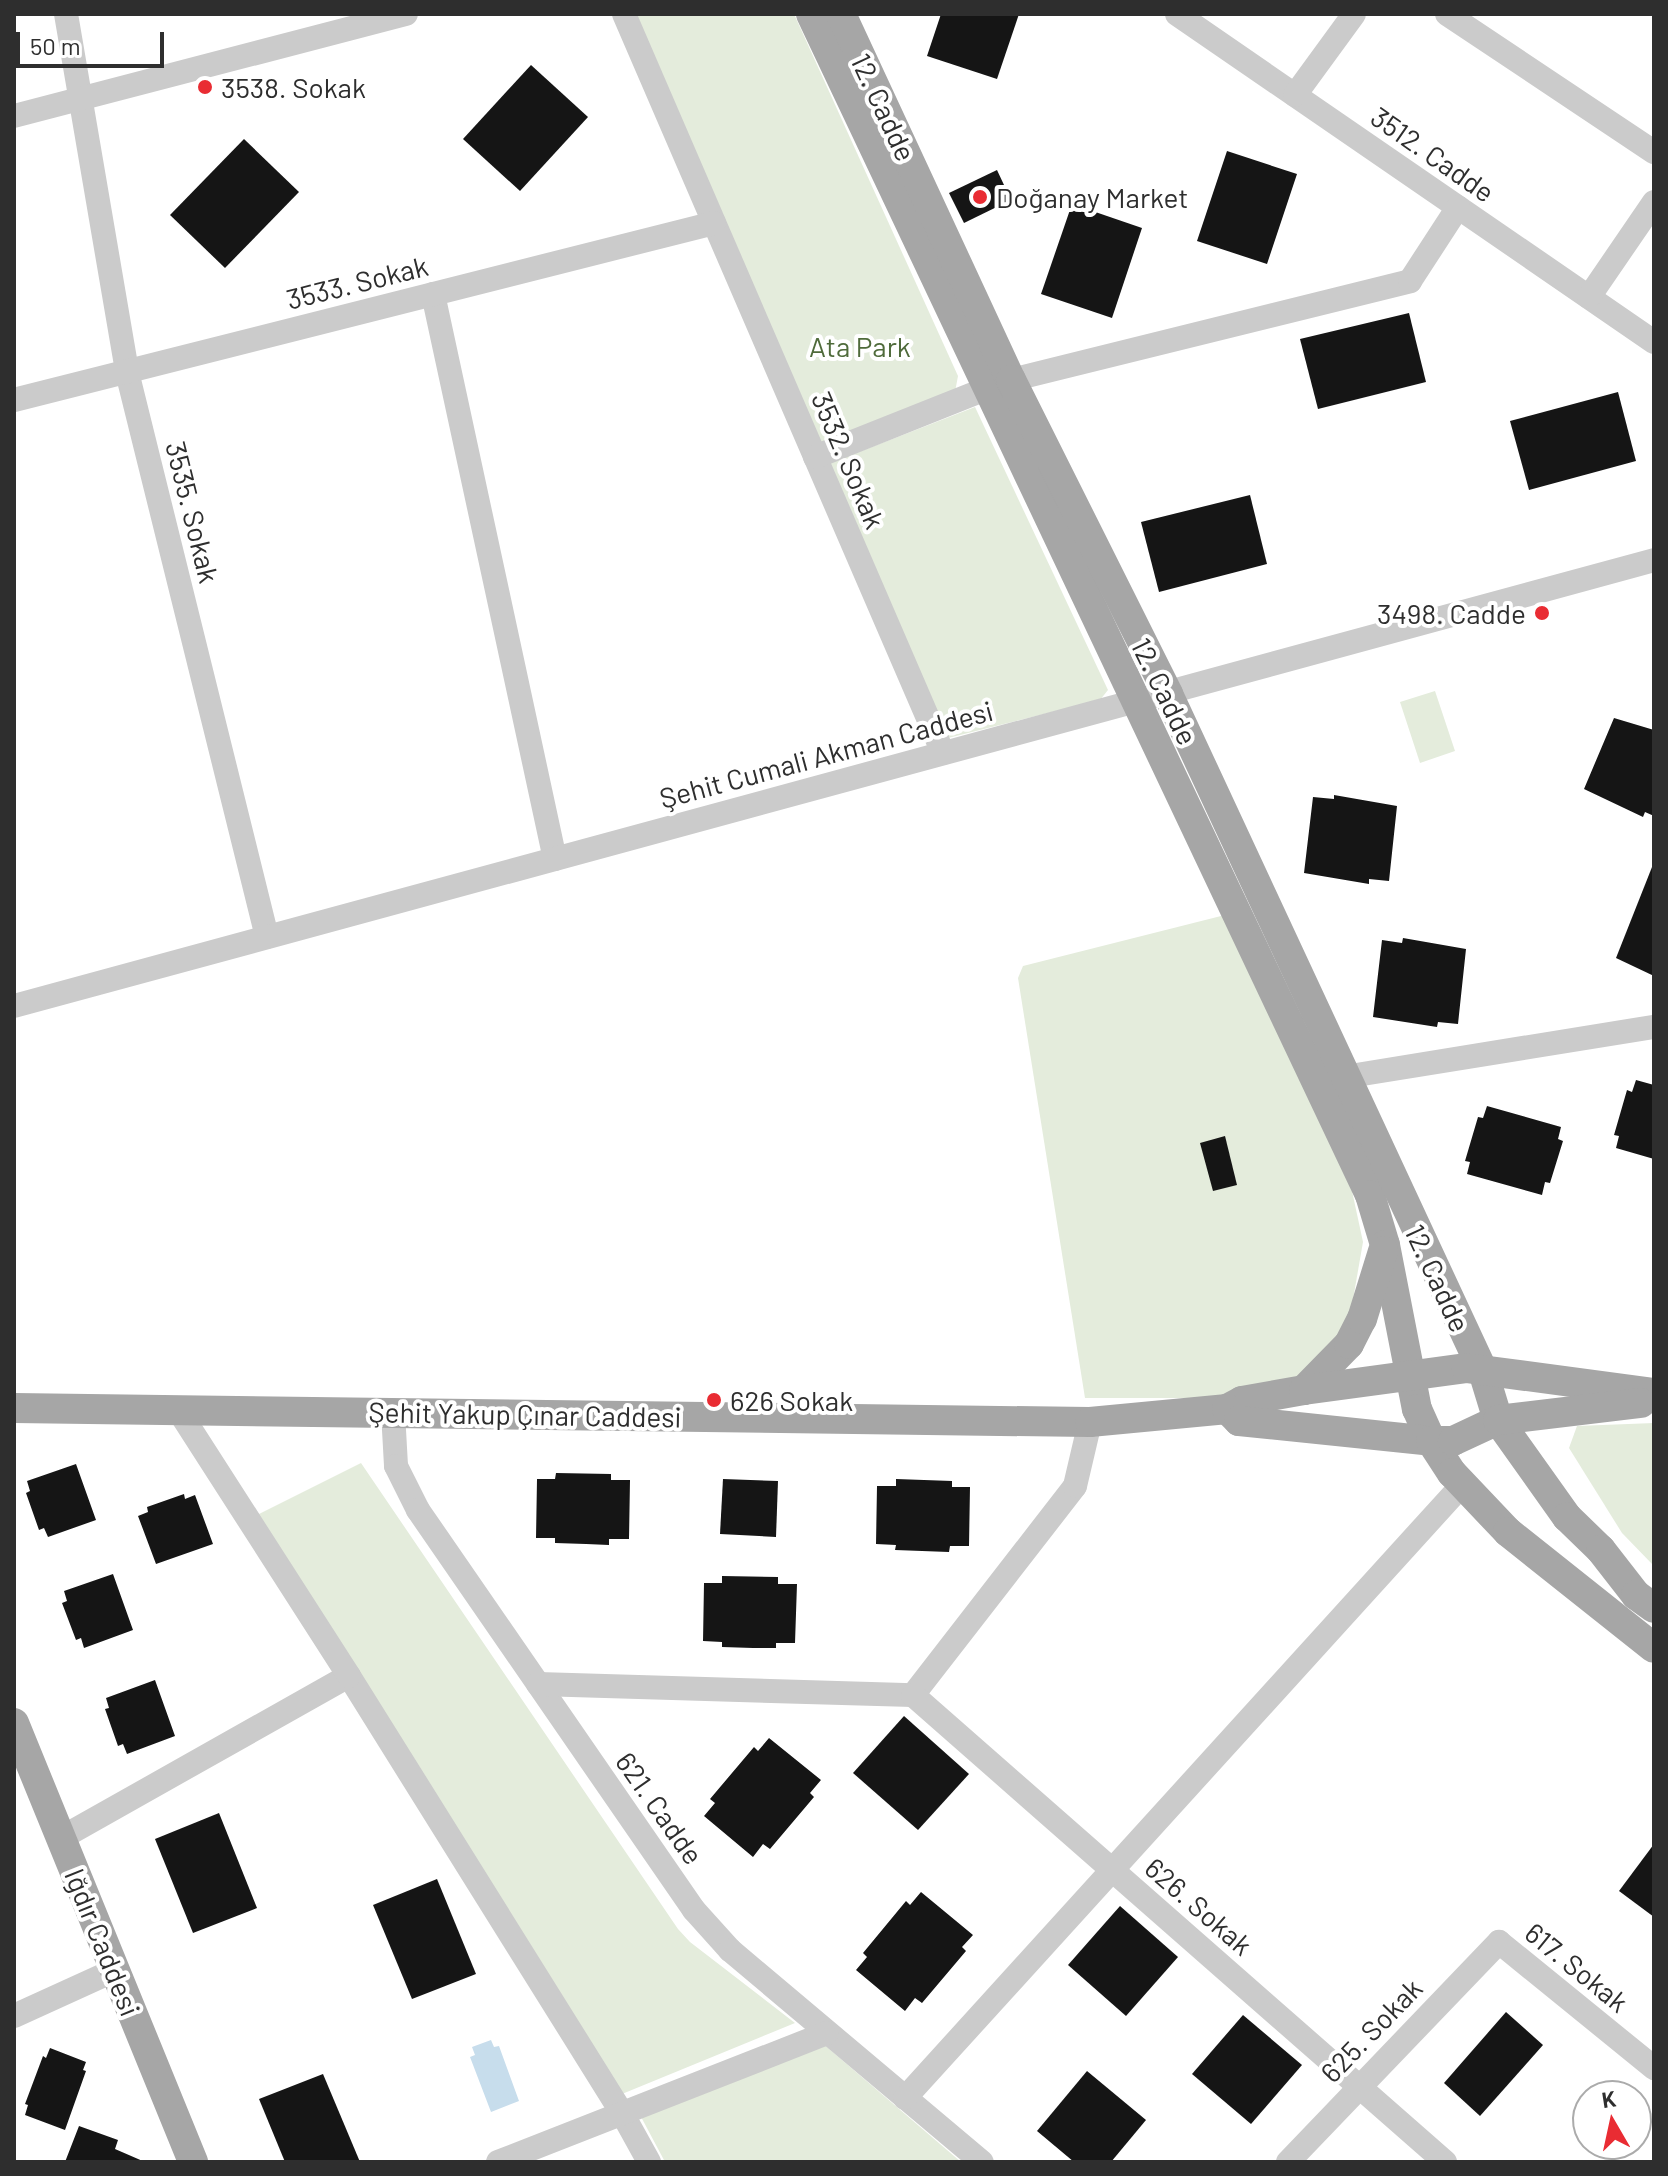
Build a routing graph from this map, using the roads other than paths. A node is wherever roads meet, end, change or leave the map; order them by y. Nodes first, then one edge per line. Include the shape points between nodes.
1 (66, 14) edge
2 (406, 14) edge
3 (624, 14) edge
4 (811, 14) edge
5 (841, 14) edge
6 (1177, 14) edge
7 (1354, 14) edge
8 (1447, 14) edge
9 (1295, 95) junction
10 (81, 98) junction
11 (14, 116) edge
12 (1654, 152) edge
13 (1654, 202) edge
14 (1458, 207) junction
15 (714, 223) junction
16 (433, 294) junction
17 (1589, 297) junction
18 (1654, 342) edge
19 (127, 372) junction
20 (998, 384) junction
21 (14, 400) edge
22 (815, 457) junction
23 (1654, 560) edge
24 (1153, 698) junction
25 (943, 753) junction
26 (555, 859) junction
27 (267, 937) junction
28 (14, 1006) edge
29 (1654, 1027) edge
30 (1344, 1077) junction
31 (1385, 1245) junction
32 (1483, 1371) junction
33 (1412, 1376) junction
34 (1304, 1390) junction
35 (1654, 1393) edge
36 (1654, 1401) edge
37 (14, 1408) edge
38 (177, 1408) junction
39 (1227, 1409) junction
40 (393, 1412) junction
41 (1498, 1420) junction
42 (1090, 1422) junction
43 (1431, 1441) junction
44 (1462, 1485) junction
45 (1654, 1608) edge
46 (1654, 1648) edge
47 (349, 1676) junction
48 (538, 1684) junction
49 (913, 1695) junction
50 (14, 1723) edge
51 (61, 1838) junction
52 (1112, 1871) junction
53 (1499, 1942) joint
54 (115, 1970) junction
55 (14, 2016) edge
56 (827, 2033) junction
57 (1654, 2068) edge
58 (1360, 2084) junction
59 (905, 2098) junction
60 (622, 2113) junction
61 (193, 2162) edge
62 (498, 2162) edge
63 (649, 2162) edge
64 (982, 2162) edge
65 (1288, 2162) edge
66 (1445, 2162) edge

1 - 10 street, 3535. Sokak
2 - 10 street
3 - 15 street, 3532. Sokak
4 - 20 main road, 12. Cadde
5 - 20 main road, 12. Cadde
6 - 9 street, 3512. Cadde
7 - 9 street
8 - 12 street
9 - 14 street, 3512. Cadde
10 - 11 street
10 - 19 street, 3535. Sokak
13 - 17 street
14 - 17 street, 3512. Cadde
14 - 20 street via 1410,281
15 - 16 street, 3533. Sokak
15 - 22 street, 3532. Sokak
16 - 19 street, 3533. Sokak
16 - 26 street
17 - 18 street, 3512. Cadde
19 - 21 street, 3533. Sokak
19 - 27 street, 3535. Sokak
20 - 22 street
20 - 24 main road, 12. Cadde
22 - 25 street, 3532. Sokak
23 - 24 street, Şehit Cumali Akman Caddesi
24 - 25 street, Şehit Cumali Akman Caddesi
24 - 30 main road, 12. Cadde
24 - 31 main road, 12. Cadde via 1370,1195
25 - 26 street, Şehit Cumali Akman Caddesi
26 - 27 street, Şehit Cumali Akman Caddesi
27 - 28 street, Şehit Cumali Akman Caddesi
29 - 30 street
30 - 32 main road, 12. Cadde
31 - 33 main road, 12. Cadde
31 - 34 main road via 1349,1344
32 - 33 main road, Şehit Yakup Çınar Caddesi via 1452,1368
32 - 35 main road, Şehit Yakup Çınar Caddesi
32 - 41 main road, 12. Cadde
33 - 34 main road, Şehit Yakup Çınar Caddesi
33 - 43 main road, 12. Cadde via 1417,1409
34 - 39 main road, Şehit Yakup Çınar Caddesi via 1242,1401
36 - 41 main road
37 - 38 main road, Şehit Yakup Çınar Caddesi
38 - 40 main road, Şehit Yakup Çınar Caddesi
38 - 47 street
39 - 42 main road, Şehit Yakup Çınar Caddesi
39 - 43 main road via 1239,1421
40 - 42 main road, Şehit Yakup Çınar Caddesi
40 - 48 street, 621. Cadde via 392,1448 402,1482
41 - 43 main road via 1453,1441
41 - 45 main road via 1567,1517 1636,1595
42 - 49 street via 1075,1486
43 - 44 main road
44 - 46 main road via 1551,1570
44 - 52 street
47 - 51 street
47 - 60 street
48 - 49 street
48 - 56 street, 621. Cadde via 702,1920
49 - 52 street, 626. Sokak
50 - 51 main road, Iğdır Caddesi
51 - 54 main road, Iğdır Caddesi
52 - 58 street, 626. Sokak
52 - 59 street
53 - 57 street, 617. Sokak
53 - 58 street, 625. Sokak
54 - 55 street
54 - 61 main road, Iğdır Caddesi
56 - 59 street, 621. Cadde
56 - 60 street
58 - 65 street, 625. Sokak
58 - 66 street, 626. Sokak
59 - 64 street, 621. Cadde
60 - 62 street
60 - 63 street

